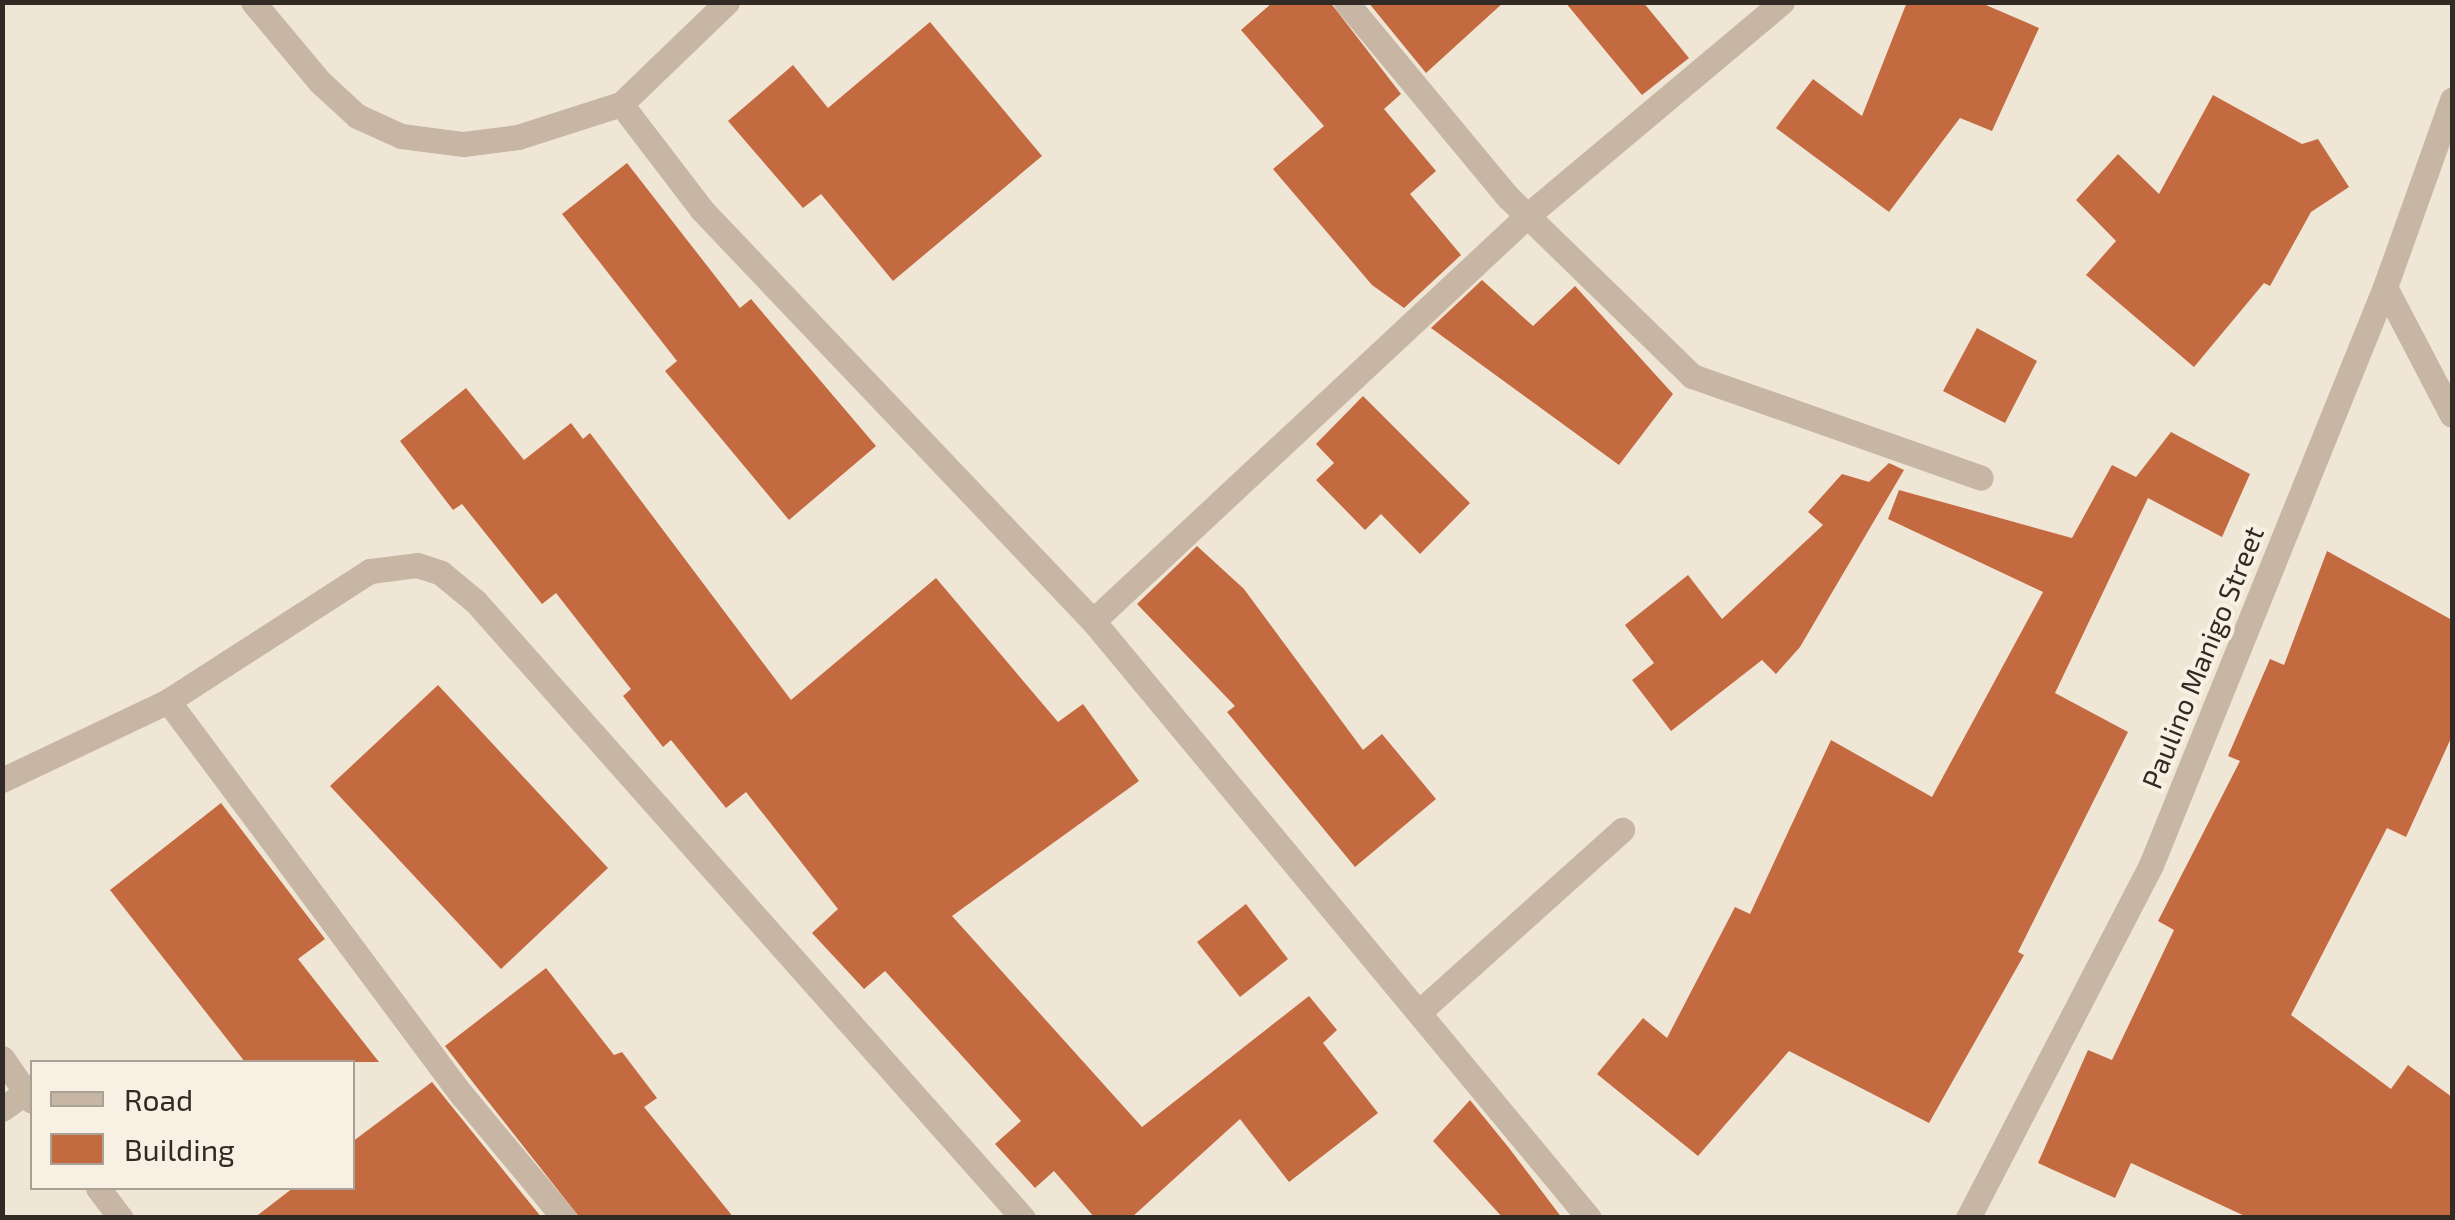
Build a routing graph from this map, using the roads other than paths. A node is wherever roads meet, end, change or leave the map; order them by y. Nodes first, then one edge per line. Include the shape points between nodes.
1 (254, 2) edge
2 (727, 2) edge
3 (1346, 2) edge
4 (1782, 2) edge
5 (2452, 100) edge
6 (621, 104) junction
7 (1528, 216) junction
8 (2384, 287) junction
9 (2452, 414) edge
10 (1980, 478) dead end
11 (1093, 621) junction
12 (168, 701) junction
13 (2, 780) edge
14 (1622, 830) dead end
15 (1419, 1012) junction
16 (2, 1058) edge
17 (29, 1097) edge
18 (2, 1110) edge
19 (100, 1190) edge
20 (121, 1218) edge
21 (564, 1218) edge
22 (1023, 1218) edge
23 (1588, 1218) edge
24 (1968, 1218) edge

1 - 6 street via 357,116 400,136 463,144 518,137
2 - 6 street
3 - 7 street
4 - 7 street
5 - 8 street, Paulino Manigo Street
6 - 11 street via 702,210
7 - 10 street via 1692,376
7 - 11 street
8 - 9 street
8 - 24 street, Paulino Manigo Street via 2150,865
11 - 15 street
12 - 13 street
12 - 21 street via 462,1095
12 - 22 street via 370,571 417,565 442,573 476,602
14 - 15 street
15 - 23 street
16 - 17 street
17 - 18 street
19 - 20 street

